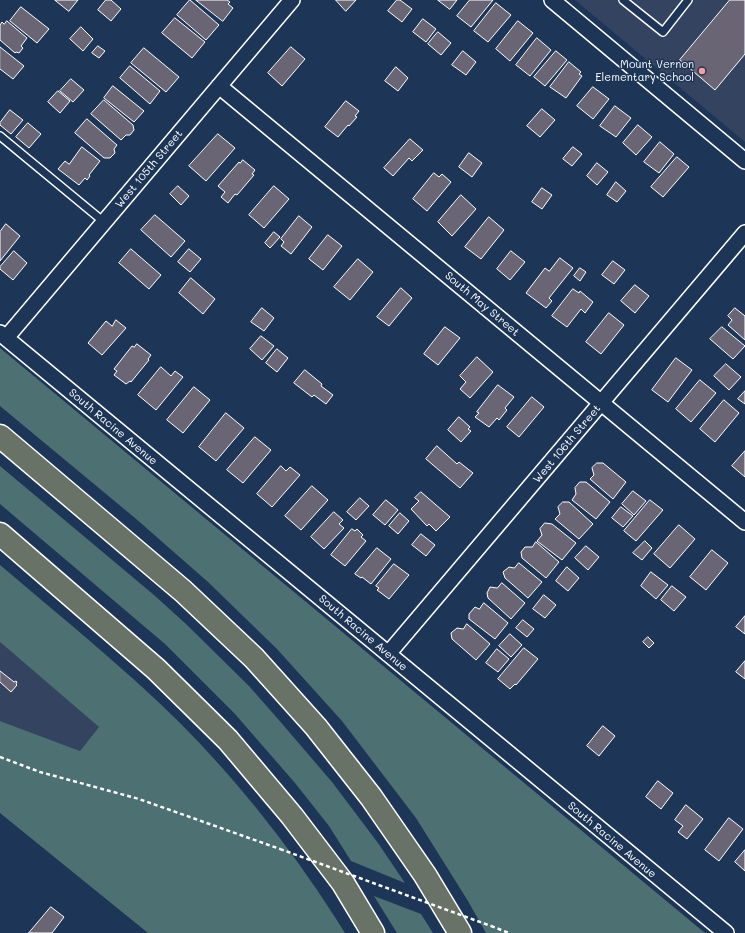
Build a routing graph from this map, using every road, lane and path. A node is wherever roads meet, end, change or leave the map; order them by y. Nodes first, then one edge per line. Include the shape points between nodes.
1 (292, 0) edge
2 (623, 0) edge
3 (688, 0) edge
4 (557, 2) edge
5 (219, 86) junction
6 (0, 136) edge
7 (745, 161) edge
8 (104, 222) junction
9 (745, 233) edge
10 (3, 336) edge
11 (602, 404) junction
12 (0, 436) edge
13 (745, 522) edge
14 (0, 534) edge
15 (388, 654) junction
16 (0, 757) edge
17 (373, 933) edge
18 (460, 933) edge
19 (509, 933) edge
20 (726, 933) edge

1 - 5 street, West 105th Street
2 - 3 lane via 663,32
4 - 7 street
5 - 8 street, West 105th Street
5 - 11 street, South May Street
6 - 8 lane
8 - 10 street, West 105th Street
9 - 11 street, West 106th Street
10 - 15 street, South Racine Avenue
11 - 13 street, South May Street
11 - 15 street, West 106th Street
12 - 18 highway via 183,591 254,658 316,727 371,797 425,874
14 - 17 highway via 156,669 228,740 292,816 343,883
15 - 20 street, South Racine Avenue
16 - 19 path, bridge via 40,772 139,799

